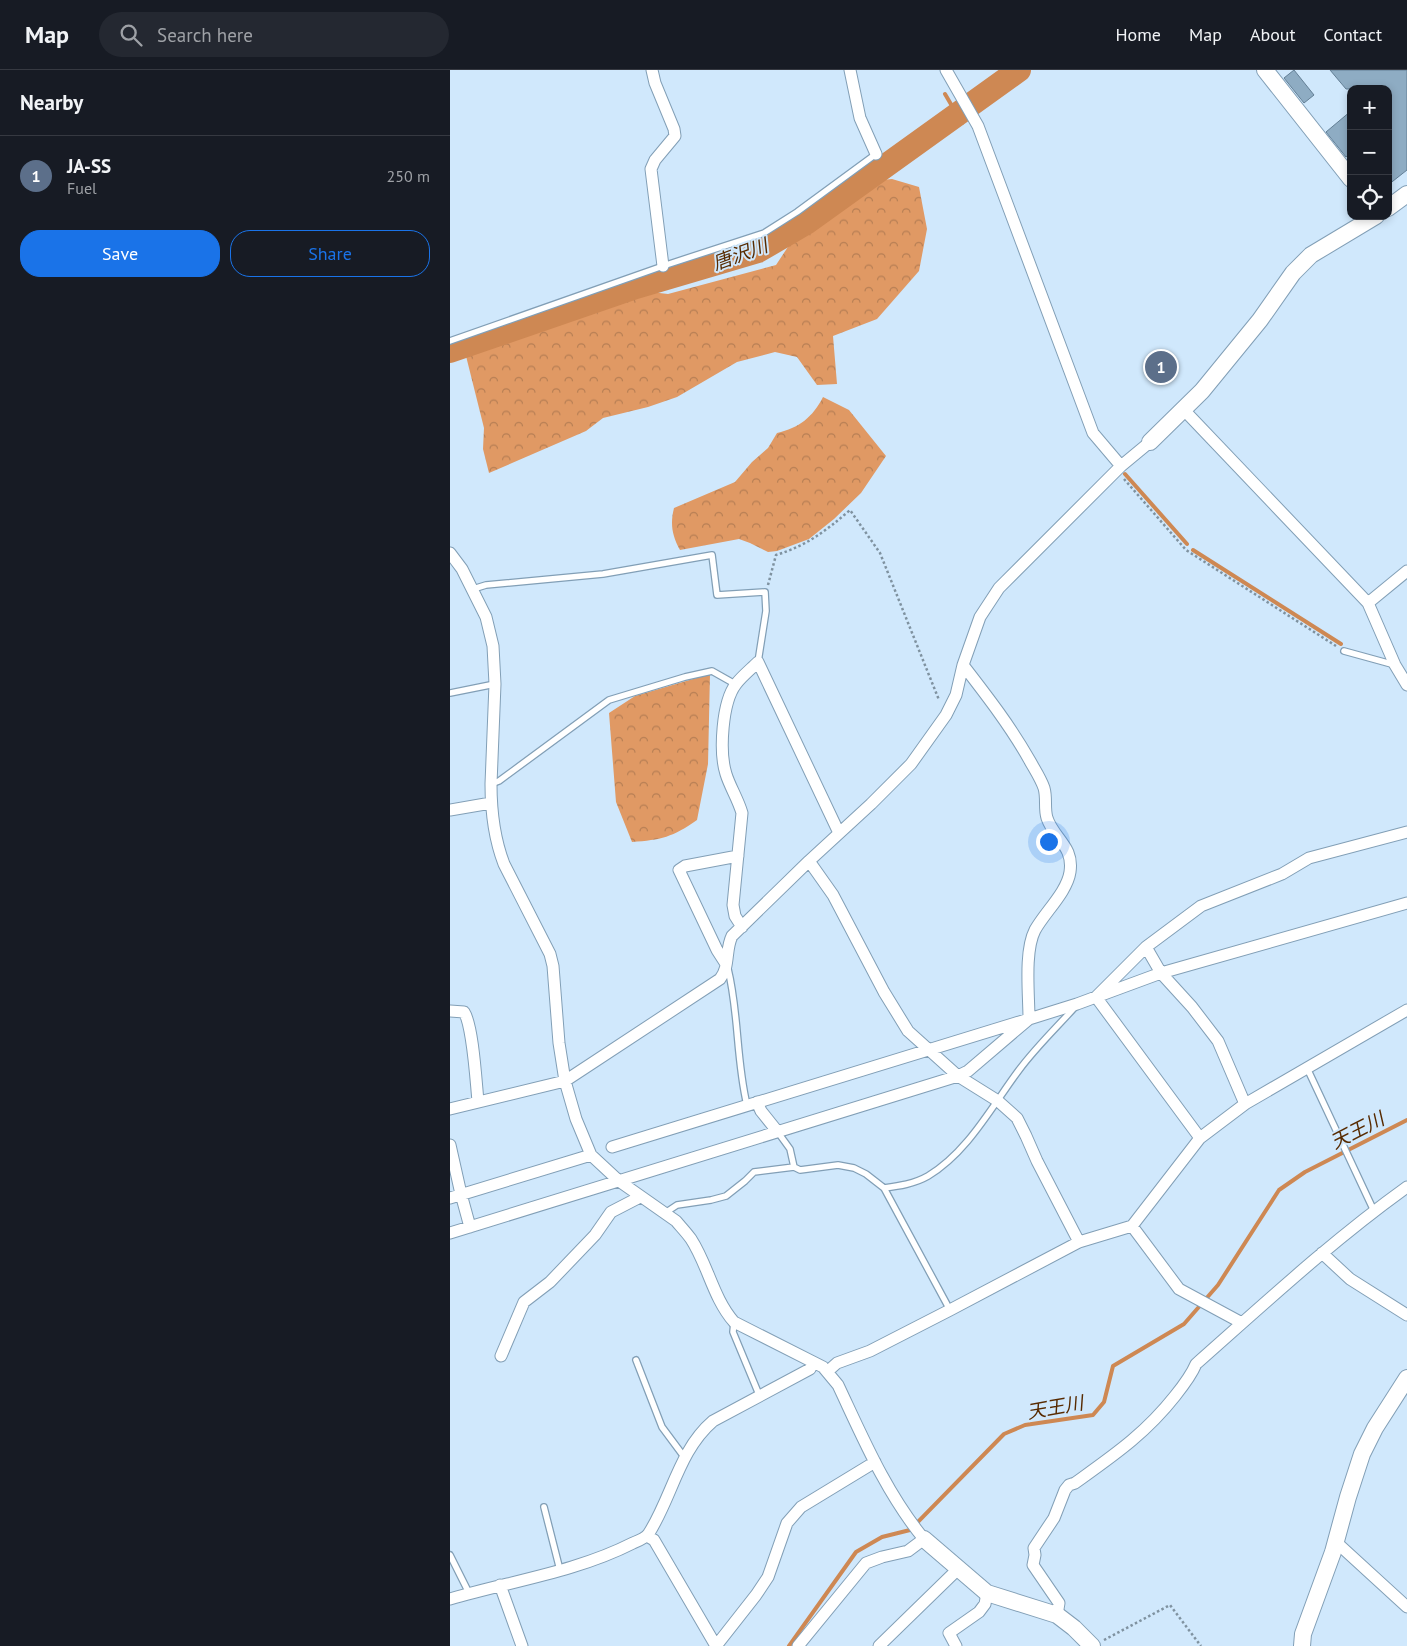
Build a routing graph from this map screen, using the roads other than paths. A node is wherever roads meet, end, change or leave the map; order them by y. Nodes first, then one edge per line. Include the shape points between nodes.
1 (652, 70) edge
2 (850, 70) edge
3 (946, 70) edge
4 (1265, 70) edge
5 (876, 154) joint
6 (1348, 175) edge
7 (1407, 194) edge
8 (1392, 205) edge
9 (1369, 220) edge
10 (663, 266) junction
11 (450, 341) edge
12 (1184, 410) junction
13 (1150, 442) joint
14 (1122, 472) junction
15 (450, 553) edge
16 (1407, 571) edge
17 (473, 589) junction
18 (1368, 603) junction
19 (1344, 651) road end
20 (758, 662) junction
21 (963, 665) junction
22 (1395, 665) junction
23 (495, 684) junction
24 (735, 684) junction
25 (1407, 685) edge
26 (450, 693) edge
27 (490, 784) junction
28 (491, 803) junction
29 (450, 810) edge
30 (1407, 832) edge
31 (839, 833) junction
32 (738, 856) junction
33 (809, 861) junction
34 (1407, 903) edge
35 (742, 926) junction
36 (1146, 947) junction
37 (726, 964) junction
38 (1161, 972) junction
39 (1096, 997) junction
40 (1077, 1004) junction
41 (1407, 1010) edge
42 (450, 1011) edge
43 (1029, 1020) junction
44 (930, 1050) junction
45 (1307, 1068) junction
46 (958, 1076) junction
47 (565, 1081) junction
48 (478, 1101) junction
49 (998, 1101) junction
50 (752, 1103) junction
51 (1245, 1104) junction
52 (450, 1109) edge
53 (777, 1131) junction
54 (1200, 1138) junction
55 (450, 1145) edge
56 (612, 1147) dead end
57 (590, 1155) junction
58 (794, 1167) junction
59 (619, 1181) junction
60 (1407, 1187) edge
61 (884, 1188) junction
62 (455, 1196) edge
63 (640, 1197) junction
64 (1374, 1211) junction
65 (665, 1213) junction
66 (1132, 1226) junction
67 (470, 1227) junction
68 (450, 1233) edge
69 (1079, 1242) junction
70 (1322, 1253) junction
71 (950, 1310) junction
72 (1407, 1315) edge
73 (734, 1322) junction
74 (1242, 1324) junction
75 (501, 1356) dead end
76 (636, 1360) dead end
77 (814, 1362) junction
78 (828, 1371) junction
79 (1407, 1378) edge
80 (760, 1397) junction
81 (685, 1458) junction
82 (874, 1462) junction
83 (544, 1507) dead end
84 (648, 1536) junction
85 (924, 1539) junction
86 (1336, 1542) junction
87 (450, 1555) edge
88 (958, 1569) junction
89 (560, 1570) junction
90 (500, 1585) junction
91 (987, 1592) junction
92 (469, 1593) junction
93 (450, 1598) edge
94 (1407, 1607) edge
95 (1057, 1615) junction
96 (1096, 1644) edge
97 (522, 1646) edge
98 (716, 1646) edge
99 (798, 1646) edge
100 (879, 1646) edge
101 (956, 1646) edge
102 (1302, 1646) edge

1 - 10 street via 675,136 651,168
2 - 5 street via 860,118
3 - 14 street via 978,126 1093,434
4 - 6 street
5 - 10 lane via 764,233
7 - 8 street
9 - 12 street via 1311,255 1293,273 1260,320
10 - 11 lane
12 - 13 street
12 - 18 street
13 - 14 street
14 - 21 street via 999,588 980,617
15 - 17 street
16 - 18 street
17 - 20 lane via 603,574 712,555 717,595 765,592 766,611
17 - 23 street via 486,617 493,646
18 - 22 street
19 - 22 lane
20 - 24 street
20 - 31 street
21 - 31 street via 956,695 946,715 911,764
21 - 43 street via 1024,750 1045,790 1046,818 1068,848 1070,856 1067,883 1035,929 1029,946
22 - 25 street
23 - 26 lane
23 - 27 street
24 - 27 lane via 712,671 609,700 499,781
24 - 32 street via 724,715 723,758 742,813
27 - 28 street
28 - 29 street
28 - 47 street via 501,858 551,960
30 - 36 street via 1309,858 1282,874 1201,906
31 - 33 street
32 - 35 street via 733,905
32 - 37 street via 685,866 679,870
33 - 35 street
33 - 44 street via 833,895 908,1031
34 - 38 street
35 - 37 street via 728,944
36 - 38 street
36 - 39 street
37 - 47 street via 720,979
37 - 50 lane via 735,1012 742,1085
38 - 39 street
38 - 51 street via 1218,1041
39 - 40 street
39 - 54 street
40 - 43 street
40 - 49 lane via 1020,1069
41 - 45 street
42 - 48 street via 464,1012 467,1017
43 - 44 street
43 - 46 street
44 - 46 street
44 - 50 street
45 - 51 street
45 - 64 lane
46 - 49 street
46 - 53 street
47 - 48 street
47 - 57 street
48 - 52 street
49 - 61 lane via 982,1124 942,1166 906,1185
49 - 69 street via 1017,1118
50 - 53 street via 762,1110
50 - 56 street
51 - 54 street
53 - 58 lane via 790,1149
53 - 59 street
54 - 66 street
55 - 62 street
57 - 59 street
57 - 62 street
58 - 61 lane via 800,1170 838,1166 854,1168
58 - 65 lane via 754,1172 726,1196 676,1205
59 - 63 street
59 - 67 street
60 - 64 street
61 - 71 lane
62 - 67 street
63 - 65 street
63 - 75 street via 611,1212 595,1235 550,1282 524,1302
64 - 70 street
65 - 73 street via 691,1239 724,1311
66 - 69 street
66 - 74 street via 1179,1289
67 - 68 street
69 - 71 street
70 - 72 street via 1350,1279
70 - 74 street
71 - 78 street via 870,1351 837,1363
73 - 77 street
73 - 80 lane via 733,1332
74 - 95 street via 1196,1364 1190,1377 1140,1435 1065,1490 1054,1518 1034,1548 1033,1566 1059,1603
76 - 81 lane via 662,1427
77 - 78 street
77 - 80 street via 810,1368
78 - 82 street via 838,1385
79 - 86 street via 1362,1454
80 - 81 street via 713,1421
81 - 84 street
82 - 85 street via 908,1520
82 - 98 street via 801,1507 787,1524 768,1577
83 - 89 lane
84 - 89 street via 620,1550
84 - 98 street via 654,1540
85 - 88 street
85 - 99 street via 908,1551 866,1563
86 - 94 street
86 - 102 street via 1303,1634
87 - 92 lane
88 - 91 street
88 - 100 street
89 - 90 street
90 - 92 street
90 - 97 street
91 - 95 street
91 - 101 street via 985,1604 979,1612 949,1633
92 - 93 street
95 - 96 street

